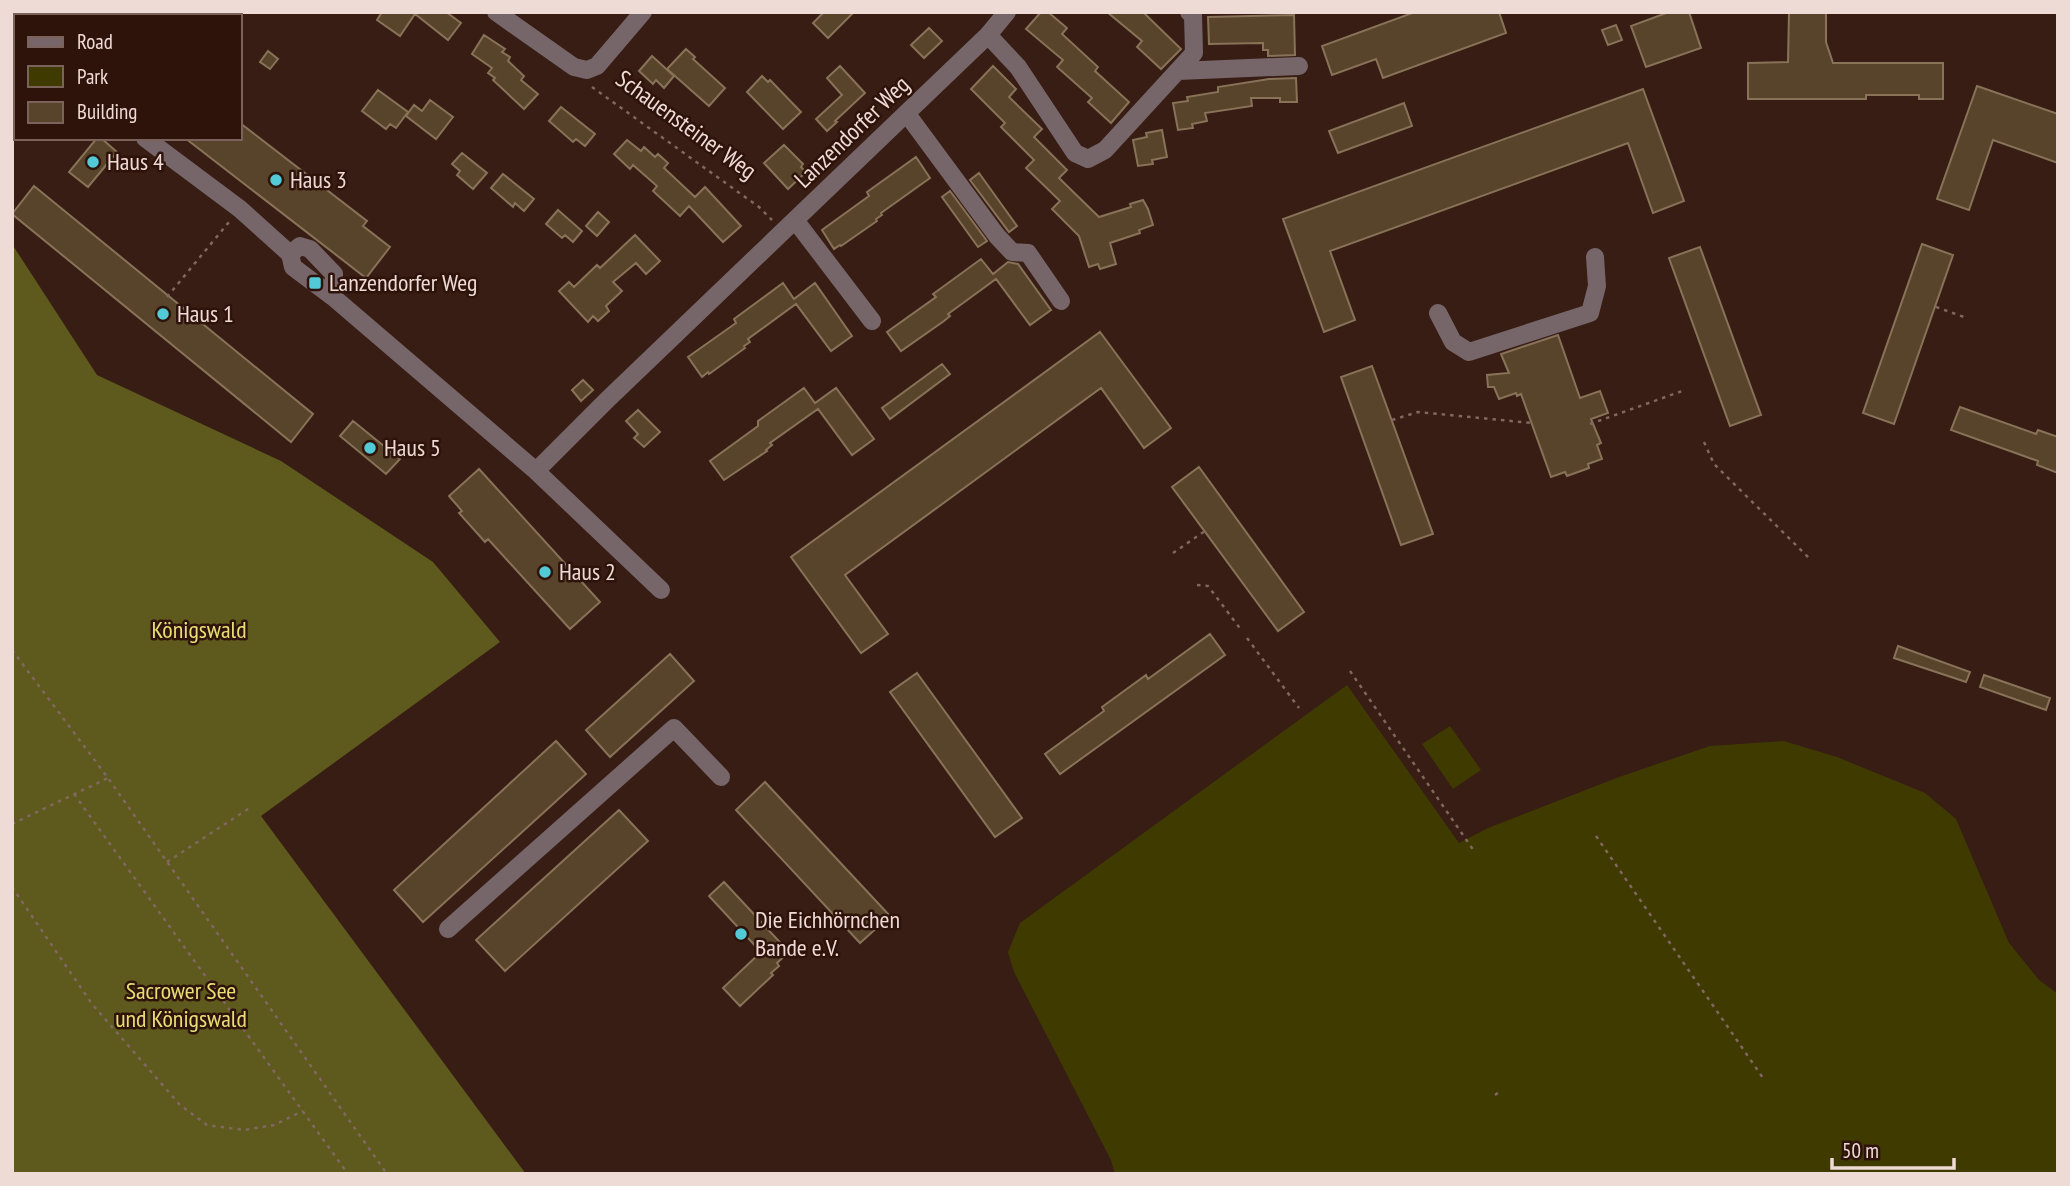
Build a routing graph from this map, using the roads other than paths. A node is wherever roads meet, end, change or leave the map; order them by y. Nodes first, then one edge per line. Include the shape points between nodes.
1 (496, 12) edge
2 (643, 12) edge
3 (1007, 12) edge
4 (1189, 12) edge
5 (988, 35) junction
6 (1299, 66) dead end
7 (1178, 71) junction
8 (907, 114) junction
9 (148, 140) edge
10 (789, 225) junction
11 (1595, 257) dead end
12 (1061, 301) dead end
13 (1438, 313) dead end
14 (872, 321) dead end
15 (536, 471) junction
16 (661, 590) dead end
17 (722, 777) dead end
18 (447, 929) dead end

1 - 2 street, Schauensteiner Weg via 574,68 587,70 597,66
3 - 5 street, Lanzendorfer Weg
4 - 7 street via 1193,15 1194,53
5 - 7 street via 1018,67 1075,153 1088,159 1105,150
5 - 8 street, Lanzendorfer Weg
6 - 7 street
8 - 10 street, Lanzendorfer Weg
8 - 12 street via 997,236 1012,252 1028,253
9 - 15 street via 240,209 290,254 293,267
10 - 14 street
10 - 15 street, Lanzendorfer Weg
11 - 13 street via 1597,286 1590,313 1469,352 1452,342
15 - 16 street
17 - 18 street via 674,728

